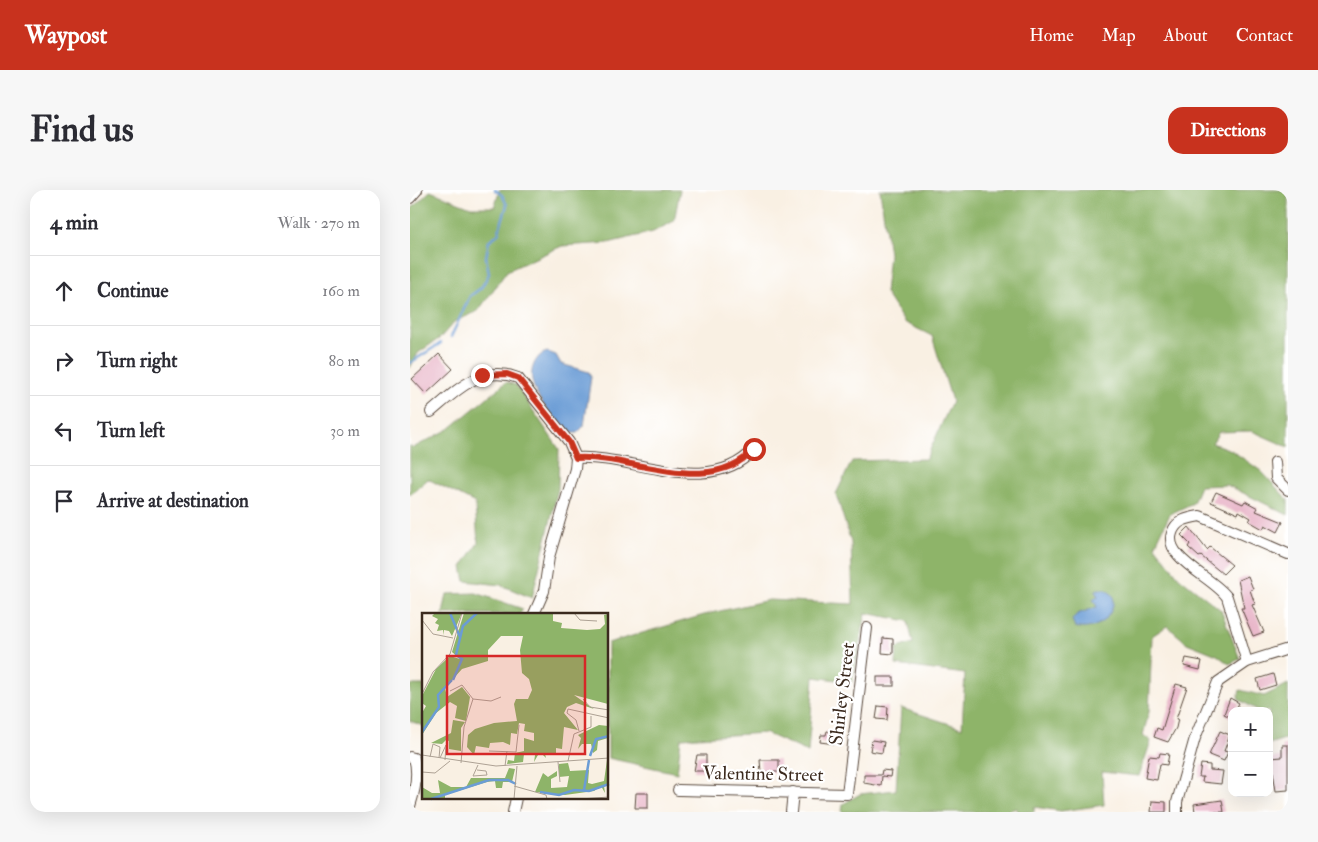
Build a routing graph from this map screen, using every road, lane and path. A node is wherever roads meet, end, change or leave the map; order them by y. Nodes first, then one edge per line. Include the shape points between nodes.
1 (417, 190) edge
2 (410, 198) edge
3 (430, 412) dead end
4 (754, 449) dead end
5 (576, 458) junction
6 (1275, 462) dead end
7 (1288, 490) edge
8 (1288, 554) edge
9 (540, 603) junction
10 (535, 613) edge
11 (544, 613) edge
12 (867, 628) dead end
13 (1288, 649) edge
14 (1247, 662) junction
15 (410, 757) edge
16 (678, 790) dead end
17 (793, 792) junction
18 (847, 794) joint
19 (410, 806) edge
20 (791, 812) edge
21 (1177, 812) edge

1 - 2 street
3 - 5 street via 465,383 482,375 507,374 518,378 569,442
4 - 5 street via 744,461 720,469 689,473 644,468 606,459
5 - 9 street
6 - 7 street via 1276,478
8 - 14 street via 1200,516 1178,522 1170,538 1179,557 1227,597
9 - 10 street
9 - 11 street
12 - 18 street, Shirley Street
13 - 14 street
14 - 21 street via 1218,682 1195,738
15 - 19 street via 416,764 416,777
16 - 17 street, Valentine Street
17 - 18 street, Valentine Street
17 - 20 street

